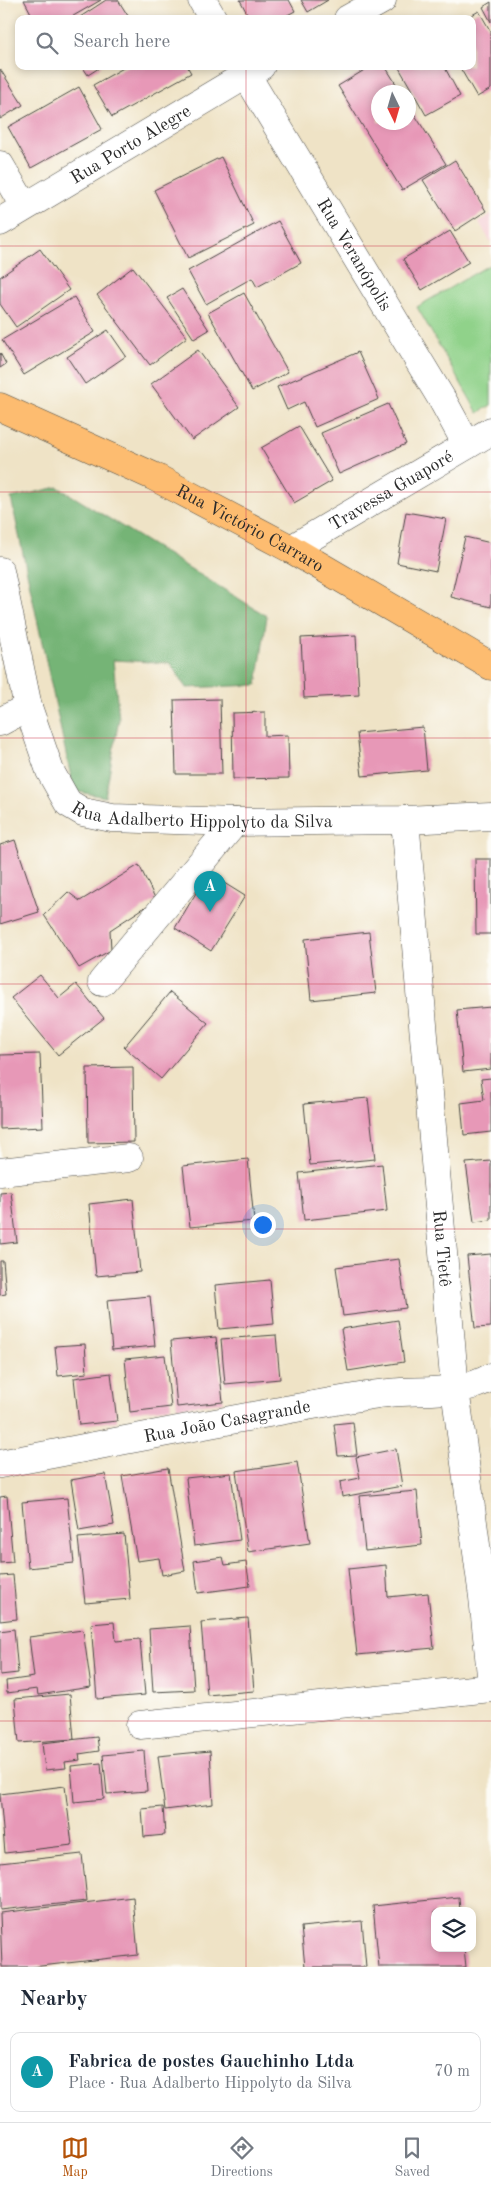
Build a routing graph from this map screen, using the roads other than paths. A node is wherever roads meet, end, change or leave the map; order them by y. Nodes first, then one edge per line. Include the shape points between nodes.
1 (202, 0) edge
2 (382, 0) edge
3 (211, 15) edge
4 (355, 15) edge
5 (247, 70) edge
6 (250, 70) edge
7 (0, 165) edge
8 (24, 206) junction
9 (0, 222) edge
10 (1, 410) edge
11 (491, 431) edge
12 (467, 445) junction
13 (291, 548) junction
14 (0, 571) edge
15 (491, 666) edge
16 (28, 707) junction
17 (0, 722) edge
18 (491, 816) edge
19 (405, 820) junction
20 (235, 822) junction
21 (102, 982) dead end
22 (130, 1158) dead end
23 (0, 1172) edge
24 (491, 1377) edge
25 (455, 1389) junction
26 (0, 1464) edge
27 (487, 1597) edge
28 (491, 1675) edge
29 (491, 1688) edge
30 (140, 1725) dead end

1 - 3 street
2 - 4 street
5 - 8 street, Rua Porto Alegre
6 - 12 street, Rua Veranópolis
7 - 8 street
8 - 9 street, Rua Porto Alegre
10 - 13 main road, Rua Victório Carraro via 153,476
11 - 12 street, Travessa Guaporé
12 - 13 street, Travessa Guaporé
13 - 15 main road, Rua Victório Carraro
14 - 16 street, Rua Adalberto Hippolyto da Silva
16 - 17 street
16 - 20 street, Rua Adalberto Hippolyto da Silva via 58,788 68,803 83,812 112,818
18 - 19 street, Rua Adalberto Hippolyto da Silva
19 - 20 street, Rua Adalberto Hippolyto da Silva
19 - 25 street, Rua Tietê
20 - 21 street
22 - 23 street
24 - 25 street, Rua João Casagrande via 481,1383
25 - 26 street, Rua João Casagrande via 375,1394
25 - 27 street, Rua Tietê
27 - 28 street, Rua Tietê
29 - 30 street

